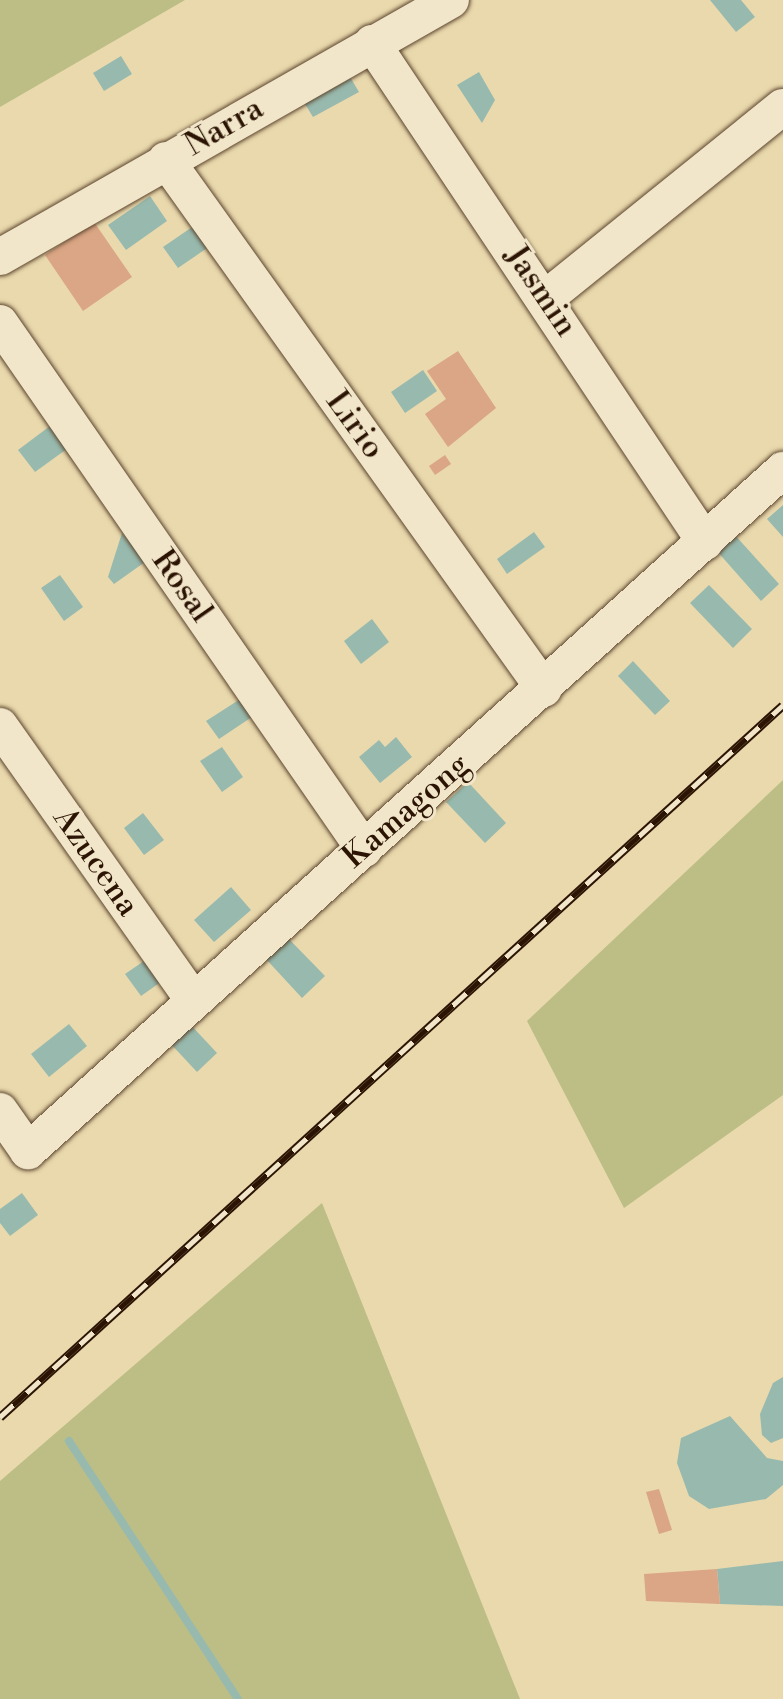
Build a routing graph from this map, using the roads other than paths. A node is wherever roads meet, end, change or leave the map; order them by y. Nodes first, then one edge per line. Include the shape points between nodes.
1 (451, 0) edge
2 (372, 43) junction
3 (783, 107) edge
4 (166, 160) junction
5 (0, 257) edge
6 (546, 298) junction
7 (0, 323) edge
8 (783, 470) edge
9 (705, 542) junction
10 (544, 689) junction
11 (0, 726) edge
12 (364, 849) junction
13 (192, 998) junction
14 (0, 1111) edge

1 - 2 street, Narra
2 - 4 street, Narra
2 - 6 street, Jasmin
3 - 6 street
4 - 5 street, Narra
4 - 10 street, Lirio
6 - 9 street, Jasmin
7 - 12 street, Rosal
8 - 9 street, Kamagong
9 - 10 street, Kamagong
10 - 12 street, Kamagong
11 - 13 street, Azucena
12 - 13 street, Kamagong
13 - 14 street, Kamagong via 28,1151

